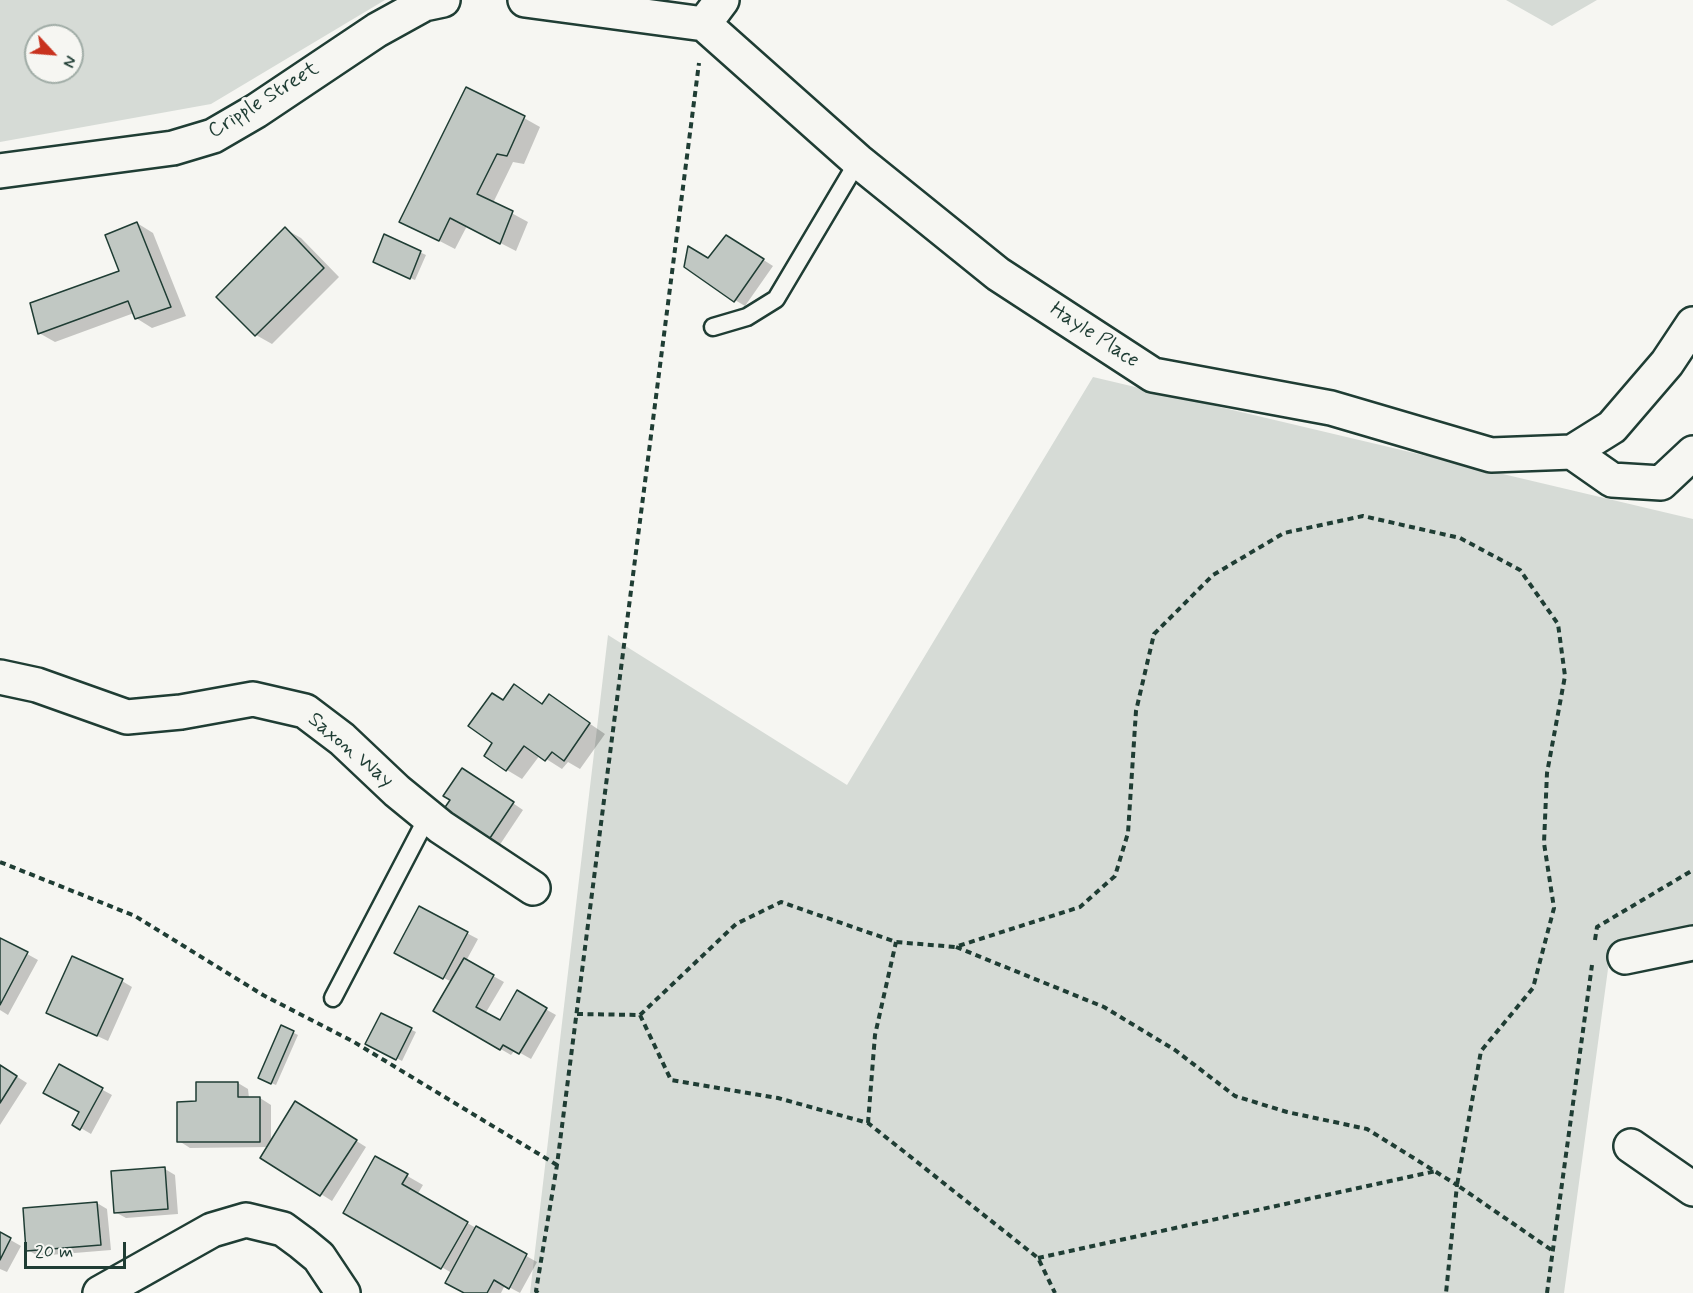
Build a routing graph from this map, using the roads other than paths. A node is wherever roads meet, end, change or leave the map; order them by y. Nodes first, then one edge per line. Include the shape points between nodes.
1 (443, 0) edge
2 (525, 0) edge
3 (713, 12) edge
4 (858, 161) junction
5 (0, 171) edge
6 (1693, 324) edge
7 (713, 327) dead end
8 (1572, 452) junction
9 (1693, 453) edge
10 (0, 677) edge
11 (428, 816) junction
12 (533, 888) dead end
13 (1693, 943) edge
14 (1625, 957) dead end
15 (333, 998) dead end
16 (1630, 1146) dead end
17 (1693, 1189) edge
18 (100, 1293) edge
19 (343, 1293) edge

1 - 5 street, Cripple Street via 424,4 377,30 213,136 173,148
2 - 3 street
3 - 4 street, Hayle Place
4 - 7 lane via 776,299 747,316
4 - 8 street, Hayle Place via 998,274 1154,375 1331,408 1491,455
6 - 8 street, Hayle Place via 1667,363 1612,428
8 - 9 street via 1611,480 1661,483
10 - 11 street, Saxon Way via 36,685 128,717 253,699 305,711
11 - 12 street, Saxon Way
11 - 15 lane
13 - 14 street
16 - 17 street
18 - 19 street via 212,1230 246,1220 282,1229 302,1243 319,1257

